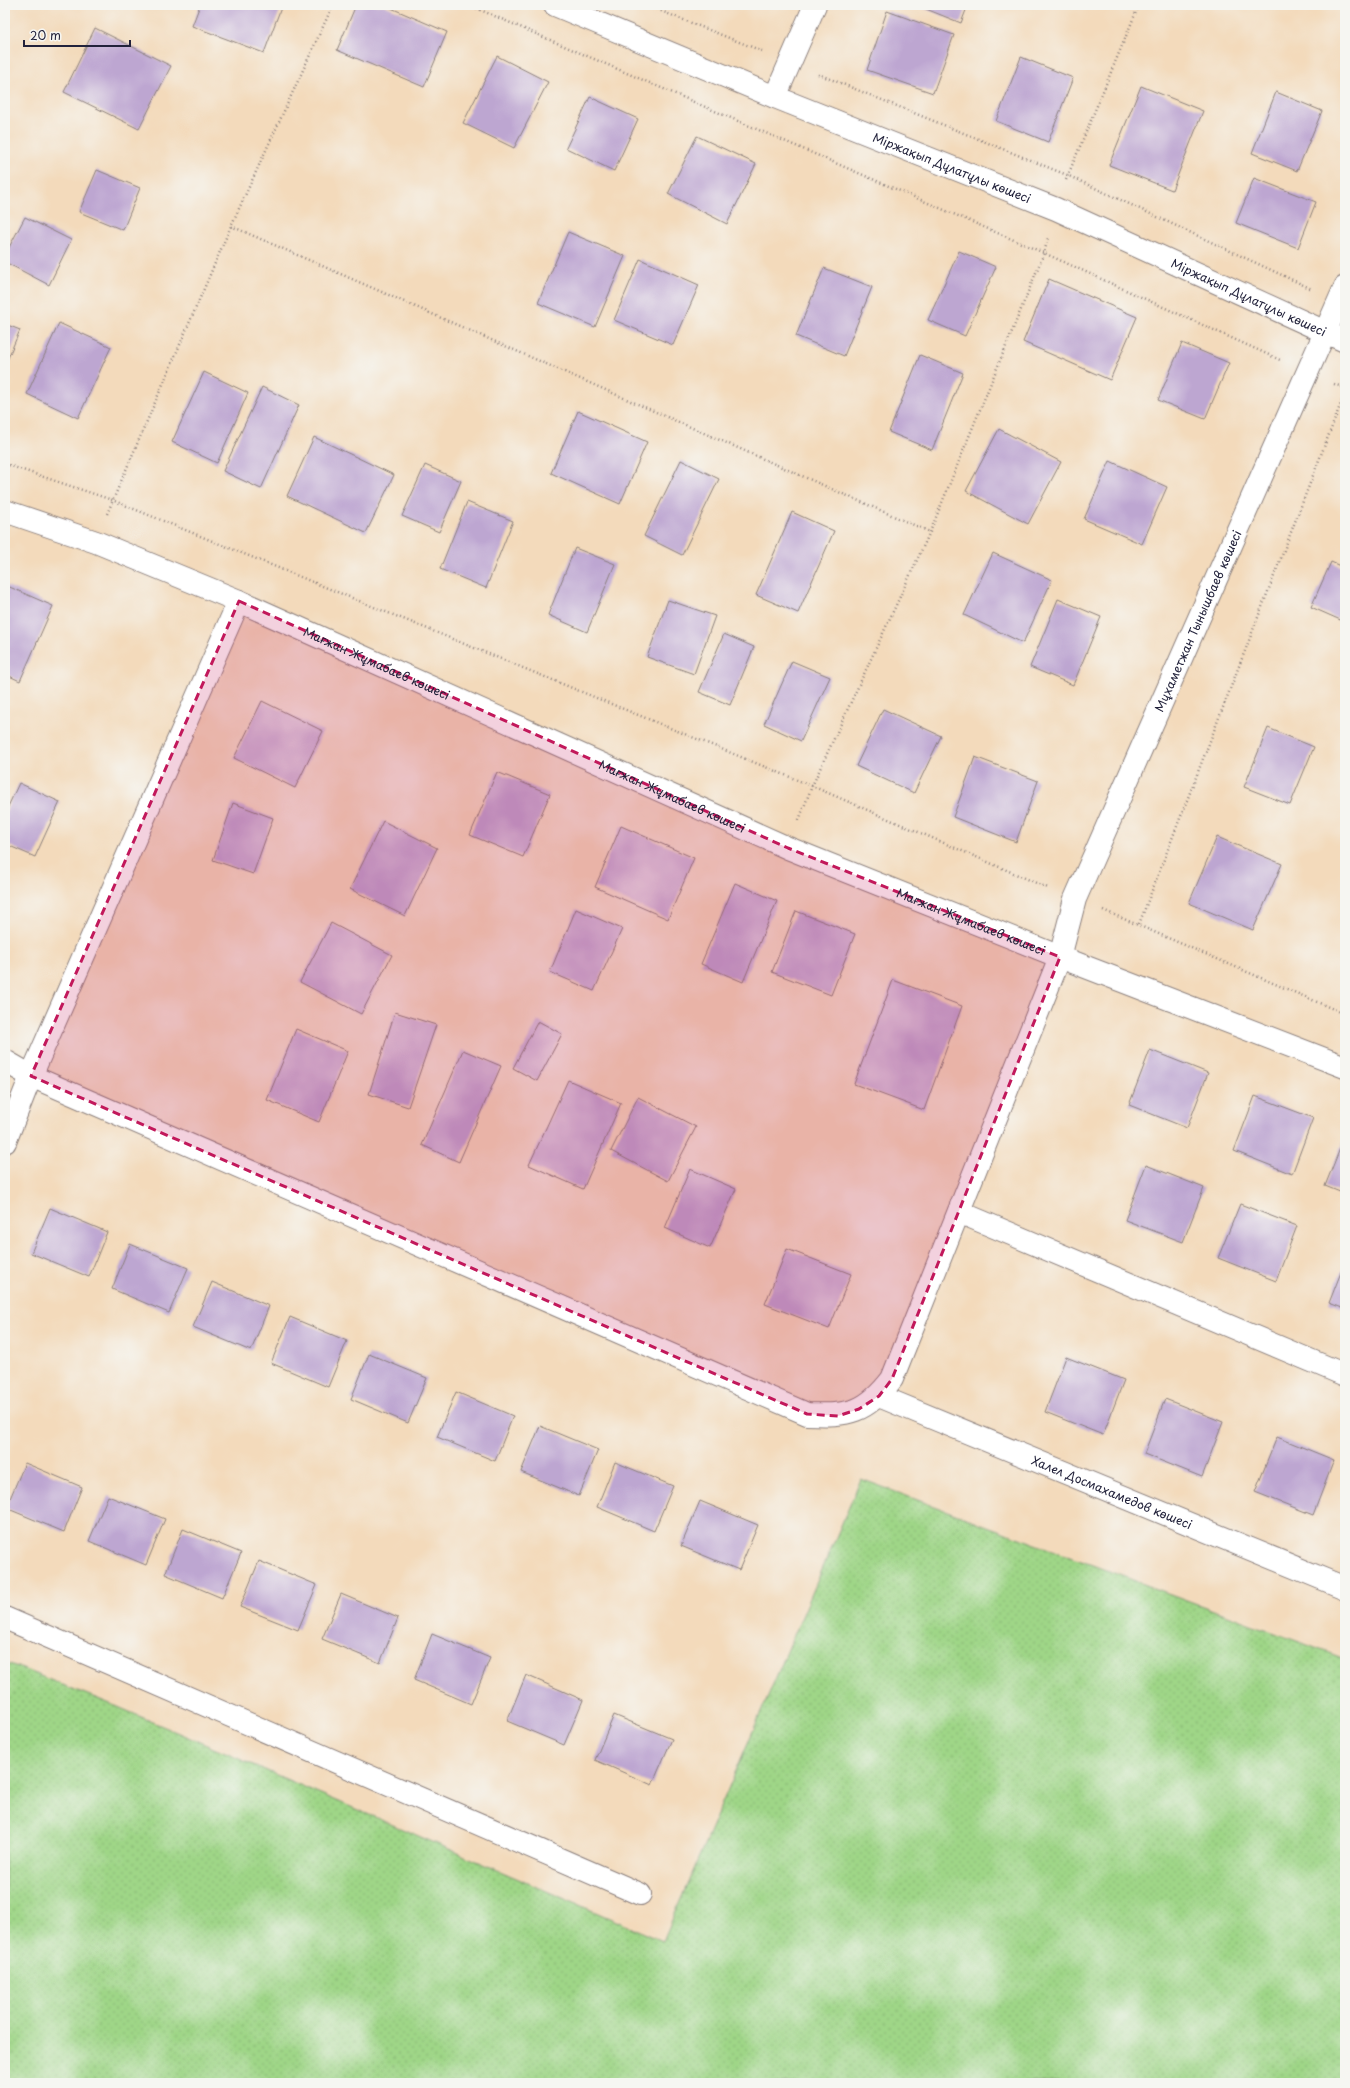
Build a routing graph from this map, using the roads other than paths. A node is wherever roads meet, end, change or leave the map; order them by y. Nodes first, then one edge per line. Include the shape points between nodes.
1 (555, 5) edge
2 (815, 5) edge
3 (775, 97) junction
4 (1342, 295) edge
5 (1335, 337) edge
6 (5, 511) edge
7 (239, 601) junction
8 (1060, 957) junction
9 (5, 1061) edge
10 (1345, 1067) edge
11 (32, 1076) junction
12 (5, 1142) edge
13 (959, 1212) junction
14 (1345, 1375) edge
15 (879, 1396) junction
16 (1345, 1588) edge
17 (5, 1618) edge
18 (640, 1894) dead end

1 - 3 street, Міржақып Дұлатұлы көшесі
2 - 3 street
3 - 5 street, Міржақып Дұлатұлы көшесі via 1056,209
4 - 5 street, Мұхаметжан Тынышбаев көшесі
5 - 8 street, Мұхаметжан Тынышбаев көшесі via 1308,373 1075,899
6 - 7 street, Мағжан Жұмабаев көшесі via 96,542
7 - 8 street, Мағжан Жұмабаев көшесі via 788,848
7 - 11 street
8 - 10 street, Мағжан Жұмабаев көшесі
8 - 13 street, Мұхаметжан Тынышбаев көшесі
9 - 11 street, Мұхаметжан Тынышбаев көшесі
11 - 12 street
11 - 15 street, Мұхаметжан Тынышбаев көшесі via 807,1414 838,1416 859,1409
13 - 14 street
13 - 15 street, Мұхаметжан Тынышбаев көшесі via 892,1379
15 - 16 street, Халел Досмахамедов көшесі
17 - 18 street

